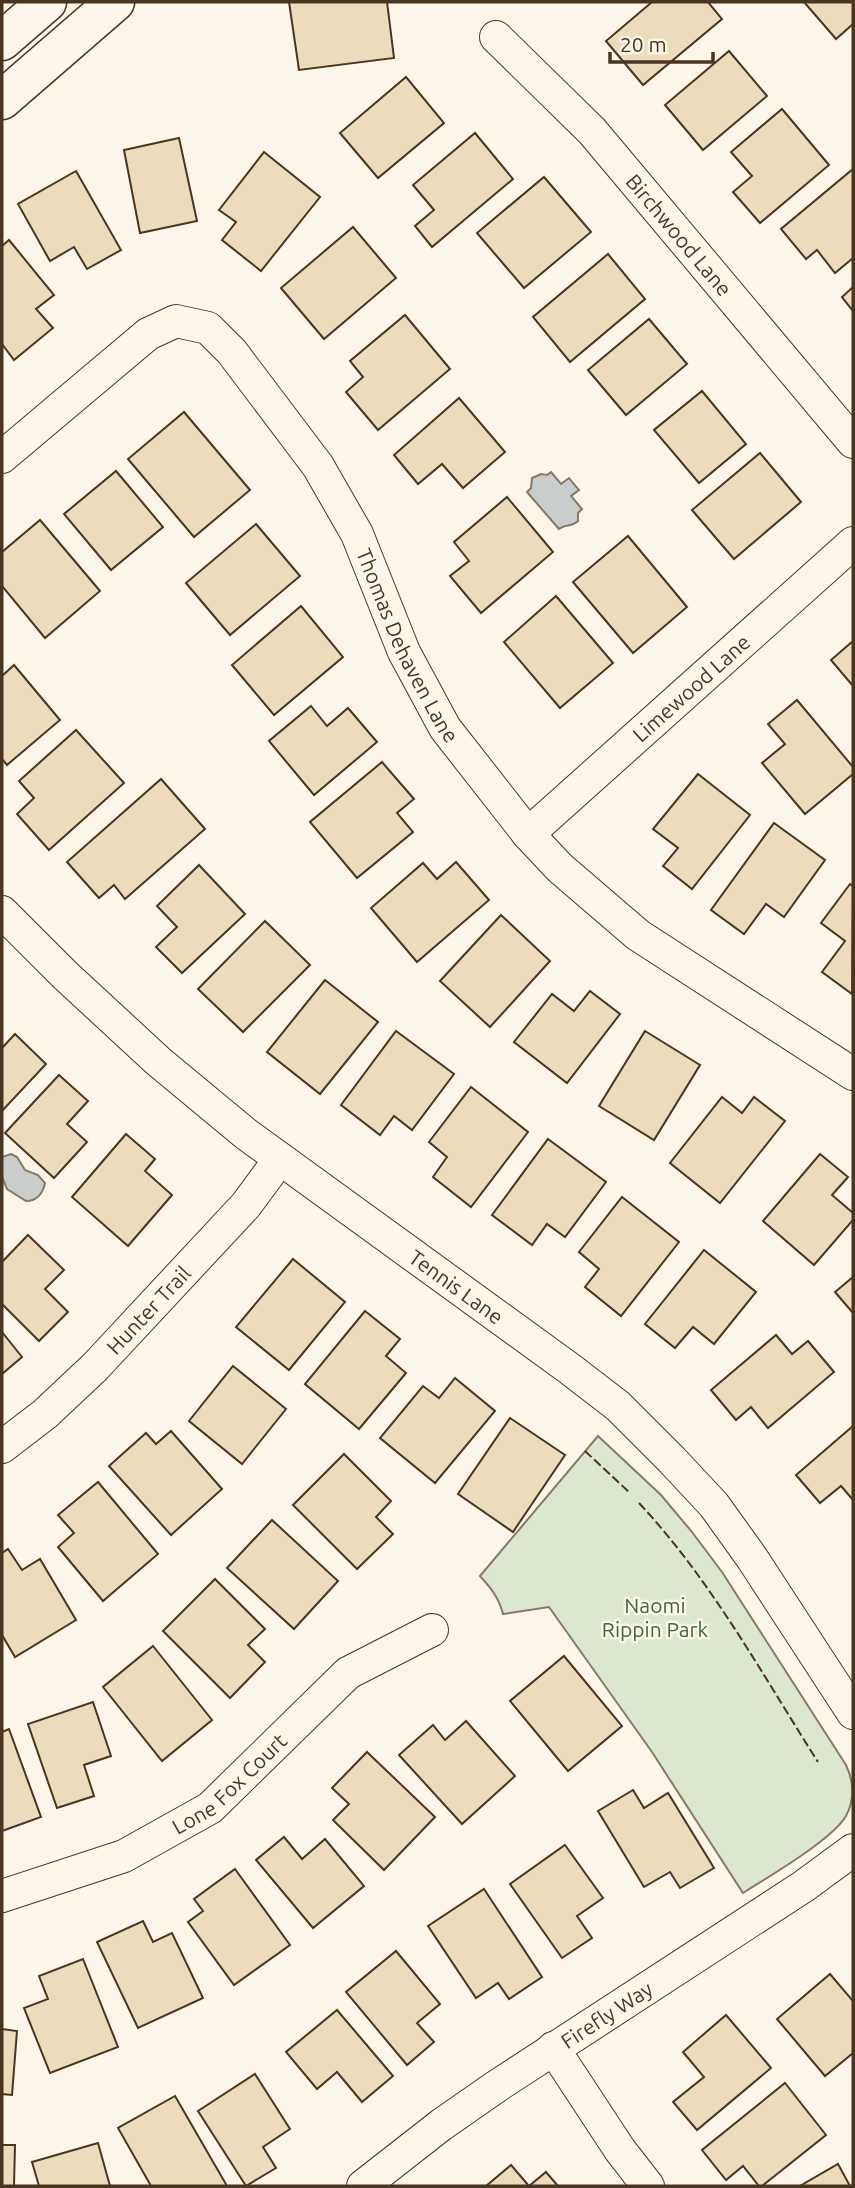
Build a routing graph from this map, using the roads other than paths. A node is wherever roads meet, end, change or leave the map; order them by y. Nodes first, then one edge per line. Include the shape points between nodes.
1 (47, 2) edge
2 (115, 2) edge
3 (496, 37) dead end
4 (2, 41) edge
5 (2, 100) edge
6 (853, 442) edge
7 (2, 457) edge
8 (853, 543) edge
9 (528, 834) junction
10 (2, 912) edge
11 (853, 1074) edge
12 (280, 1159) junction
13 (2, 1447) edge
14 (432, 1630) dead end
15 (853, 1713) edge
16 (853, 1850) edge
17 (2, 1896) edge
18 (553, 2048) junction
19 (363, 2186) edge
20 (648, 2186) edge

1 - 4 street
2 - 5 street
3 - 6 street, Birchwood Lane via 592,131
7 - 9 street, Thomas Dehaven Lane via 148,334 176,321 208,328 232,352 317,466 357,534 404,652 445,728
8 - 9 street, Limewood Lane
9 - 11 street, Thomas Dehaven Lane via 638,935
10 - 12 street, Tennis Lane via 158,1060
12 - 13 street, Hunter Trail via 246,1206 95,1367
12 - 15 street, Tennis Lane via 627,1415 714,1505
14 - 17 street, Lone Fox Court via 348,1673 211,1808 124,1856
16 - 18 street, Firefly Way
18 - 19 street, Firefly Way via 441,2125
18 - 20 street

